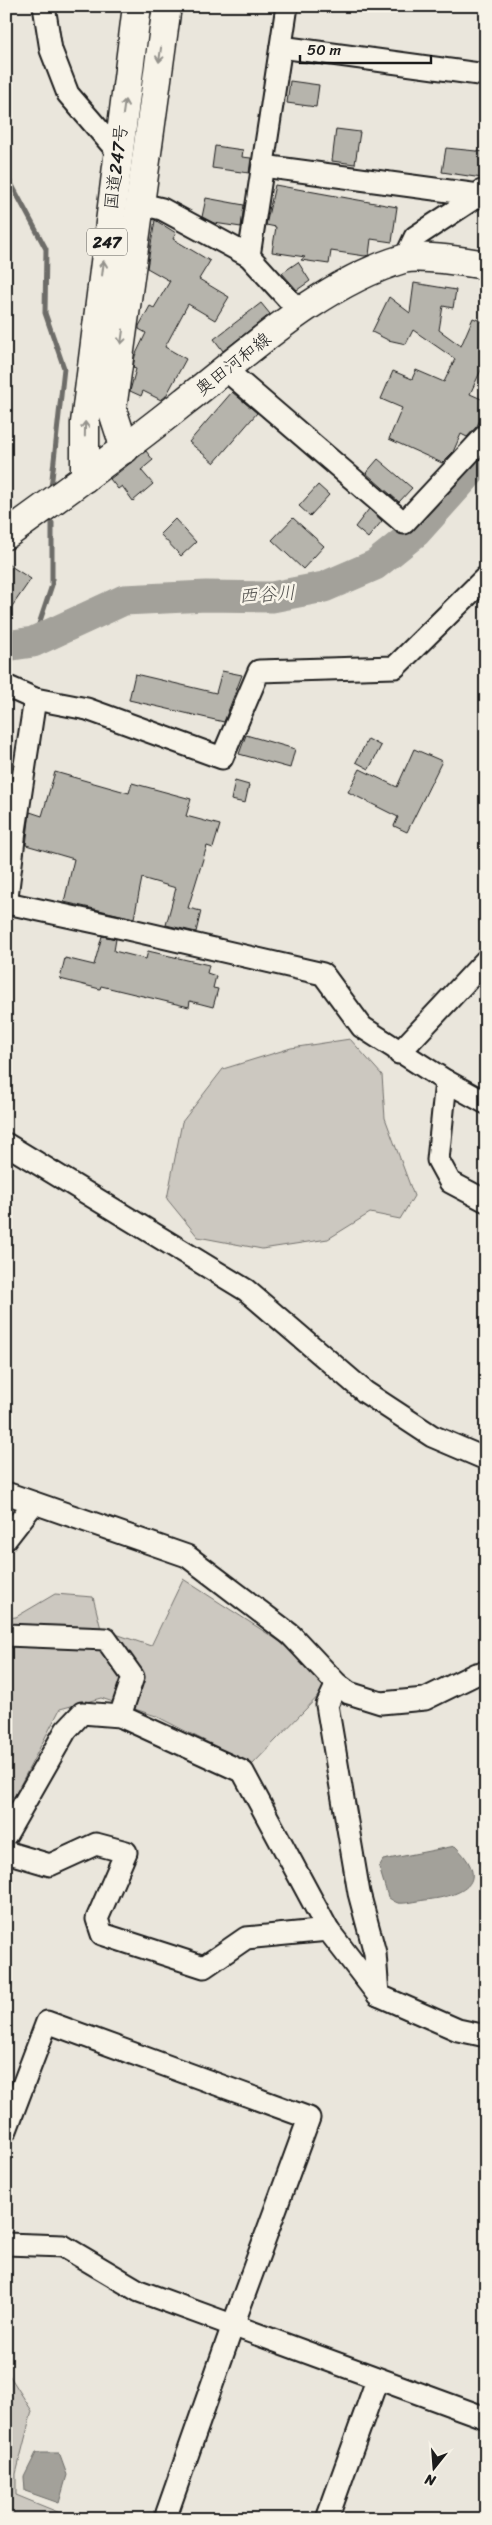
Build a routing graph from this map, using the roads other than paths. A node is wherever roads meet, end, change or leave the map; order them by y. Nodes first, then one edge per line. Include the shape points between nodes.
1 (44, 6) edge
2 (137, 6) edge
3 (167, 6) edge
4 (287, 6) edge
5 (281, 47) junction
6 (486, 75) edge
7 (118, 152) junction
8 (263, 166) junction
9 (482, 190) edge
10 (140, 204) junction
11 (249, 256) junction
12 (405, 258) junction
13 (486, 265) edge
14 (300, 312) junction
15 (226, 370) junction
16 (486, 434) edge
17 (125, 449) junction
18 (85, 478) junction
19 (6, 536) edge
20 (483, 584) edge
21 (6, 686) edge
22 (35, 699) junction
23 (7, 904) edge
24 (486, 960) edge
25 (399, 1053) junction
26 (446, 1081) junction
27 (486, 1103) edge
28 (6, 1144) edge
29 (486, 1201) edge
30 (486, 1460) edge
31 (6, 1493) edge
32 (34, 1503) junction
33 (6, 1539) edge
34 (6, 1635) edge
35 (486, 1672) edge
36 (337, 1684) junction
37 (120, 1716) junction
38 (6, 1835) edge
39 (6, 1852) edge
40 (328, 1930) junction
41 (378, 1995) junction
42 (486, 2036) edge
43 (6, 2130) edge
44 (6, 2244) edge
45 (233, 2326) junction
46 (377, 2380) junction
47 (486, 2418) edge
48 (168, 2513) dead end
49 (327, 2519) edge

1 - 7 street via 51,50 68,94
7 -> 2 main road, 国道247号 / 247
3 -> 10 main road, 国道247号 / 247
4 - 5 street
5 - 6 street
5 - 8 street
18 -> 7 main road, 国道247号 / 247 via 85,423
8 - 9 street
8 - 11 street
9 - 12 street via 415,237
10 - 11 street via 162,209
10 -> 17 main road, 国道247号 / 247 via 112,409
11 - 14 street
12 - 13 main road, 奥田河和線
12 - 14 main road, 奥田河和線 via 360,275
14 - 15 main road, 奥田河和線
15 - 16 street via 404,523
15 - 17 main road, 奥田河和線
17 - 18 main road, 奥田河和線
18 - 19 main road, 奥田河和線
20 - 22 street via 396,668 259,671 222,758 86,709
21 - 22 street
22 - 23 street via 14,831
23 - 25 street via 323,974 362,1027
24 - 25 street
25 - 26 street
26 - 27 street
26 - 29 street via 438,1160 450,1182
28 - 30 street via 246,1290 365,1392 432,1436
31 - 32 street
32 - 33 street
32 - 36 street via 187,1556 291,1635
34 - 37 street via 106,1640 133,1677
35 - 36 street via 426,1699 381,1703 349,1693
36 - 41 street via 328,1705 359,1893 375,1953
37 - 38 street via 82,1713 66,1730
37 - 40 street via 243,1772
39 - 40 street via 50,1865 96,1844 126,1852 97,1918 102,1934 204,1967 246,1938
40 - 41 street
41 - 42 street via 458,2030
43 - 45 street via 47,2022 309,2118
44 - 45 street via 63,2246 139,2291
45 - 46 street
45 - 48 street
46 - 47 street
46 - 49 street

